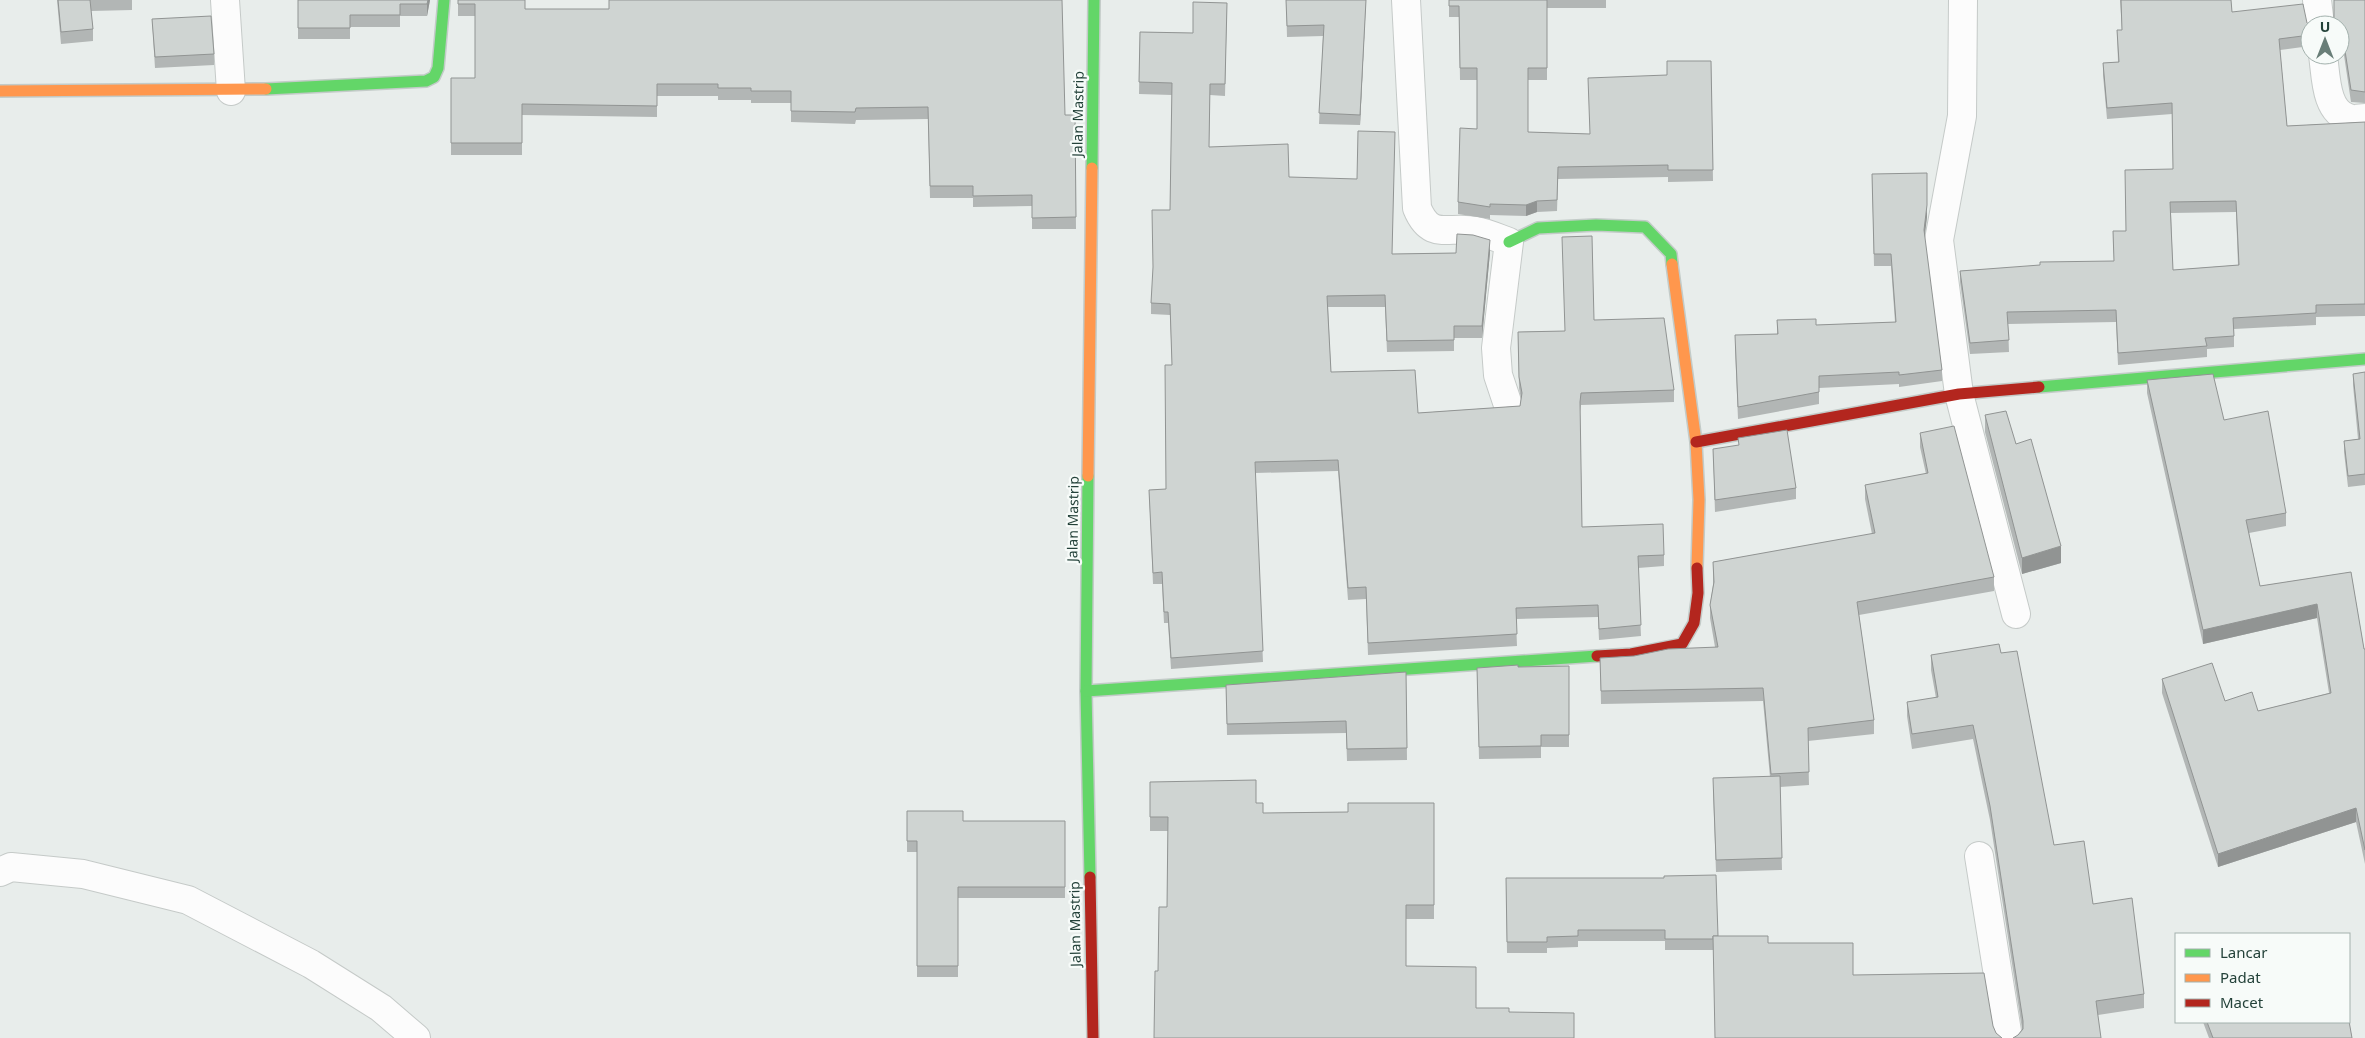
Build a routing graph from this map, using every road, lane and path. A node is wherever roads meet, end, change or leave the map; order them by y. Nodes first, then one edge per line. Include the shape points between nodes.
1 (225, 0) edge
2 (444, 0) edge
3 (1094, 0) edge
4 (1406, 0) edge
5 (1963, 0) edge
6 (2317, 0) edge
7 (2319, 15) edge
8 (2324, 65) edge
9 (0, 91) edge
10 (230, 91) junction
11 (2365, 118) edge
12 (1509, 242) junction
13 (2365, 359) edge
14 (1960, 394) junction
15 (1507, 402) dead end
16 (1696, 442) junction
17 (2016, 614) dead end
18 (1086, 691) junction
19 (1979, 856) dead end
20 (0, 872) edge
21 (416, 1038) edge
22 (1093, 1038) edge
23 (2008, 1038) edge

1 - 10 street
2 - 10 street via 438,68 434,77
3 - 18 street, Jalan Mastrip
4 - 12 street via 1417,208 1422,222 1437,231 1475,231
5 - 14 street via 1962,116 1939,240
6 - 7 street
8 - 11 street via 2334,109 2349,118
9 - 10 street
12 - 15 street via 1496,348 1498,375
12 - 16 street via 1538,228 1644,227 1671,254
13 - 14 street
14 - 16 street
14 - 17 street
16 - 18 street via 1698,593 1694,623 1682,644 1631,654
18 - 22 street, Jalan Mastrip
19 - 23 street
20 - 21 street via 12,866 83,874 188,900 311,964 381,1008

